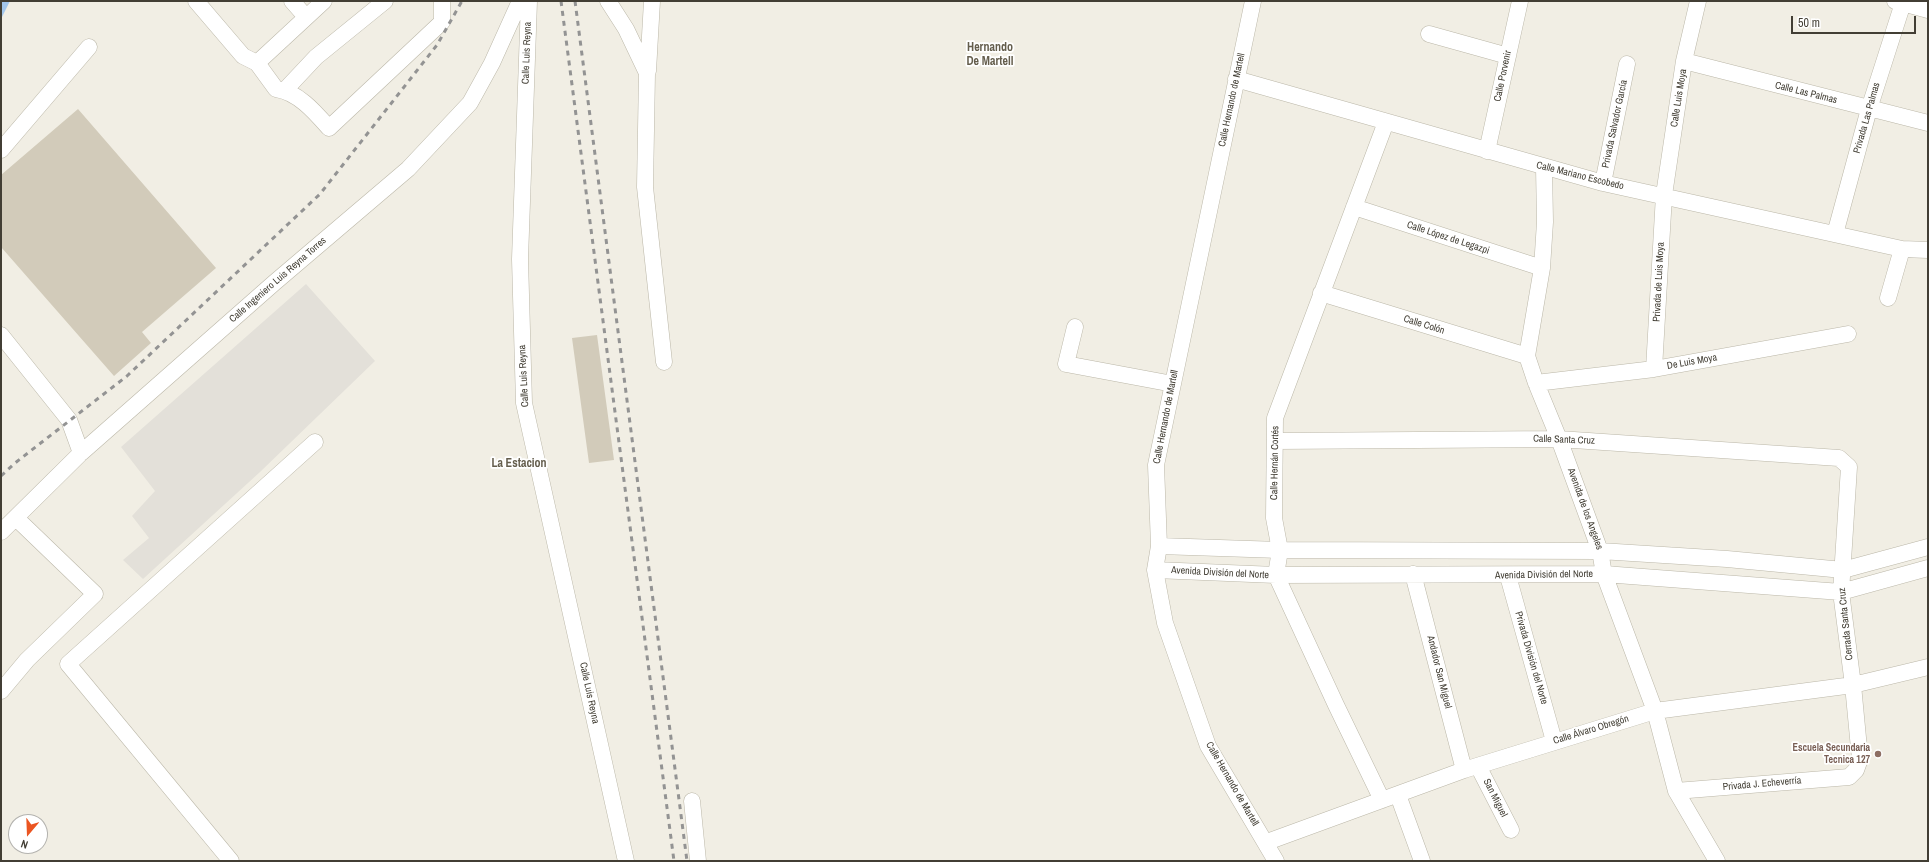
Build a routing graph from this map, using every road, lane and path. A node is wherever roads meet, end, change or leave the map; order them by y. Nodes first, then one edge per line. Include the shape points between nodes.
1 (196, 1) edge
2 (292, 1) edge
3 (324, 1) edge
4 (385, 1) edge
5 (442, 1) edge
6 (520, 1) edge
7 (528, 1) edge
8 (608, 1) edge
9 (652, 1) edge
10 (1253, 1) edge
11 (1520, 1) edge
12 (1698, 1) edge
13 (1899, 2) edge
14 (1928, 10) edge
15 (306, 17) junction
16 (1429, 34) dead end
17 (89, 47) dead end
18 (1508, 56) junction
19 (1684, 61) junction
20 (257, 63) junction
21 (1627, 64) dead end
22 (648, 73) junction
23 (1236, 79) junction
24 (285, 90) junction
25 (1869, 109) junction
26 (1386, 122) junction
27 (1928, 123) edge
28 (1, 150) edge
29 (1487, 151) junction
30 (1544, 168) junction
31 (1603, 183) junction
32 (1664, 195) junction
33 (1354, 207) junction
34 (1835, 234) junction
35 (1902, 249) junction
36 (1928, 250) edge
37 (1542, 268) junction
38 (1321, 293) junction
39 (1888, 298) dead end
40 (1075, 327) dead end
41 (1848, 334) dead end
42 (1, 335) edge
43 (1528, 356) junction
44 (664, 362) dead end
45 (1654, 369) junction
46 (1536, 383) junction
47 (1173, 384) junction
48 (1559, 439) junction
49 (1275, 440) junction
50 (315, 442) dead end
51 (81, 453) junction
52 (1849, 467) joint
53 (16, 518) junction
54 (1, 532) edge
55 (1159, 546) junction
56 (1928, 547) edge
57 (1280, 550) junction
58 (1600, 551) junction
59 (1928, 568) edge
60 (1155, 570) junction
61 (1842, 570) junction
62 (1413, 574) junction
63 (1604, 574) junction
64 (1276, 575) junction
65 (1508, 576) junction
66 (1841, 592) junction
67 (1928, 667) edge
68 (1853, 685) junction
69 (1, 691) edge
70 (1655, 710) junction
71 (1554, 741) junction
72 (1471, 768) junction
73 (1849, 777) joint
74 (1676, 791) junction
75 (1398, 794) junction
76 (1382, 800) junction
77 (692, 801) dead end
78 (1511, 830) dead end
79 (1267, 842) junction
80 (231, 861) edge
81 (626, 861) edge
82 (698, 861) edge
83 (1276, 861) edge
84 (1422, 861) edge
85 (1717, 861) edge

1 - 20 street via 243,56
2 - 15 street
3 - 15 street
4 - 24 street via 316,57
5 - 24 street via 442,22 328,128 313,109
6 - 51 street, Calle Ingeniero Luis Reyna Torres via 492,64 470,103 408,169
7 - 81 street, Calle Luis Reyna via 520,259 524,403
8 - 22 street via 626,29
9 - 22 street
10 - 23 street, Calle Hernando de Martell
11 - 18 street, Calle Porvenir
12 - 19 street, Calle Luis Moya
13 - 14 street
13 - 25 street, Privada Las Palmas
15 - 20 street
16 - 18 street
17 - 28 street
18 - 29 street, Calle Porvenir
19 - 25 street, Calle Las Palmas
19 - 32 street, Calle Luis Moya
20 - 24 street via 276,89
21 - 31 street, Privada Salvador García
22 - 44 street via 645,187
23 - 26 street, Calle Mariano Escobedo
23 - 47 street, Calle Hernando de Martell
25 - 27 street, Calle Las Palmas
25 - 34 street, Privada Las Palmas
26 - 29 street, Calle Mariano Escobedo
26 - 33 street, Calle Hernán Cortés
29 - 30 street, Calle Mariano Escobedo
30 - 31 street, Calle Mariano Escobedo
30 - 37 street, Avenida de los Angeles via 1545,222
31 - 32 street, Calle Mariano Escobedo
32 - 34 street, Calle Mariano Escobedo
32 - 45 street, Privada de Luis Moya
33 - 37 street, Calle López de Legazpi
33 - 38 street, Calle Hernán Cortés
34 - 35 street, Calle Mariano Escobedo
35 - 36 street, Calle Mariano Escobedo
35 - 39 street
37 - 43 street, Avenida de los Angeles
38 - 43 street, Calle Colón
38 - 49 street, Calle Hernán Cortés via 1275,418
40 - 47 street via 1066,364
41 - 45 street, De Luis Moya
42 - 51 street via 69,420
43 - 46 street, Avenida de los Angeles
45 - 46 street, De Luis Moya
46 - 48 street, Avenida de los Angeles
47 - 55 street, Calle Hernando de Martell via 1156,465
48 - 49 street, Calle Santa Cruz
48 - 52 street, Calle Santa Cruz via 1839,458
48 - 58 street, Avenida de los Angeles
49 - 57 street, Calle Hernán Cortés via 1274,518
50 - 80 street via 68,664
51 - 53 street, Calle Ingeniero Luis Reyna Torres
52 - 61 street, Cerrada Santa Cruz
53 - 54 street, Calle Ingeniero Luis Reyna Torres
53 - 69 street via 95,594 27,660
55 - 57 street
55 - 60 street, Calle Hernando de Martell
56 - 61 street
57 - 58 street
57 - 64 street, Calle Hernán Cortés
58 - 61 street
58 - 63 street, Avenida de los Angeles
59 - 66 street, Avenida División del Norte
60 - 64 street, Avenida División del Norte
60 - 79 street, Calle Hernando de Martell via 1165,623 1208,746
61 - 66 street, Cerrada Santa Cruz
62 - 64 street, Avenida División del Norte
62 - 65 street, Avenida División del Norte
62 - 72 street, Andador San Miguel
63 - 65 street, Avenida División del Norte
63 - 66 street, Avenida División del Norte
63 - 70 street, Avenida de los Angeles
64 - 76 street
65 - 71 street, Privada División del Norte
66 - 68 street, Cerrada Santa Cruz
67 - 68 street, Calle Álvaro Obregón
68 - 70 street, Calle Álvaro Obregón
68 - 73 street, Cerrada Santa Cruz via 1860,759 1856,770
70 - 71 street, Calle Álvaro Obregón
70 - 74 street, Avenida de los Angeles
71 - 72 street, Calle Álvaro Obregón
72 - 75 street, Calle Álvaro Obregón
72 - 78 street, San Miguel
73 - 74 street, Privada J. Echeverría
74 - 85 street, Avenida de los Angeles
75 - 76 street, Calle Álvaro Obregón
75 - 84 street
76 - 79 street, Calle Álvaro Obregón
77 - 82 street
79 - 83 street, Calle Hernando de Martell

